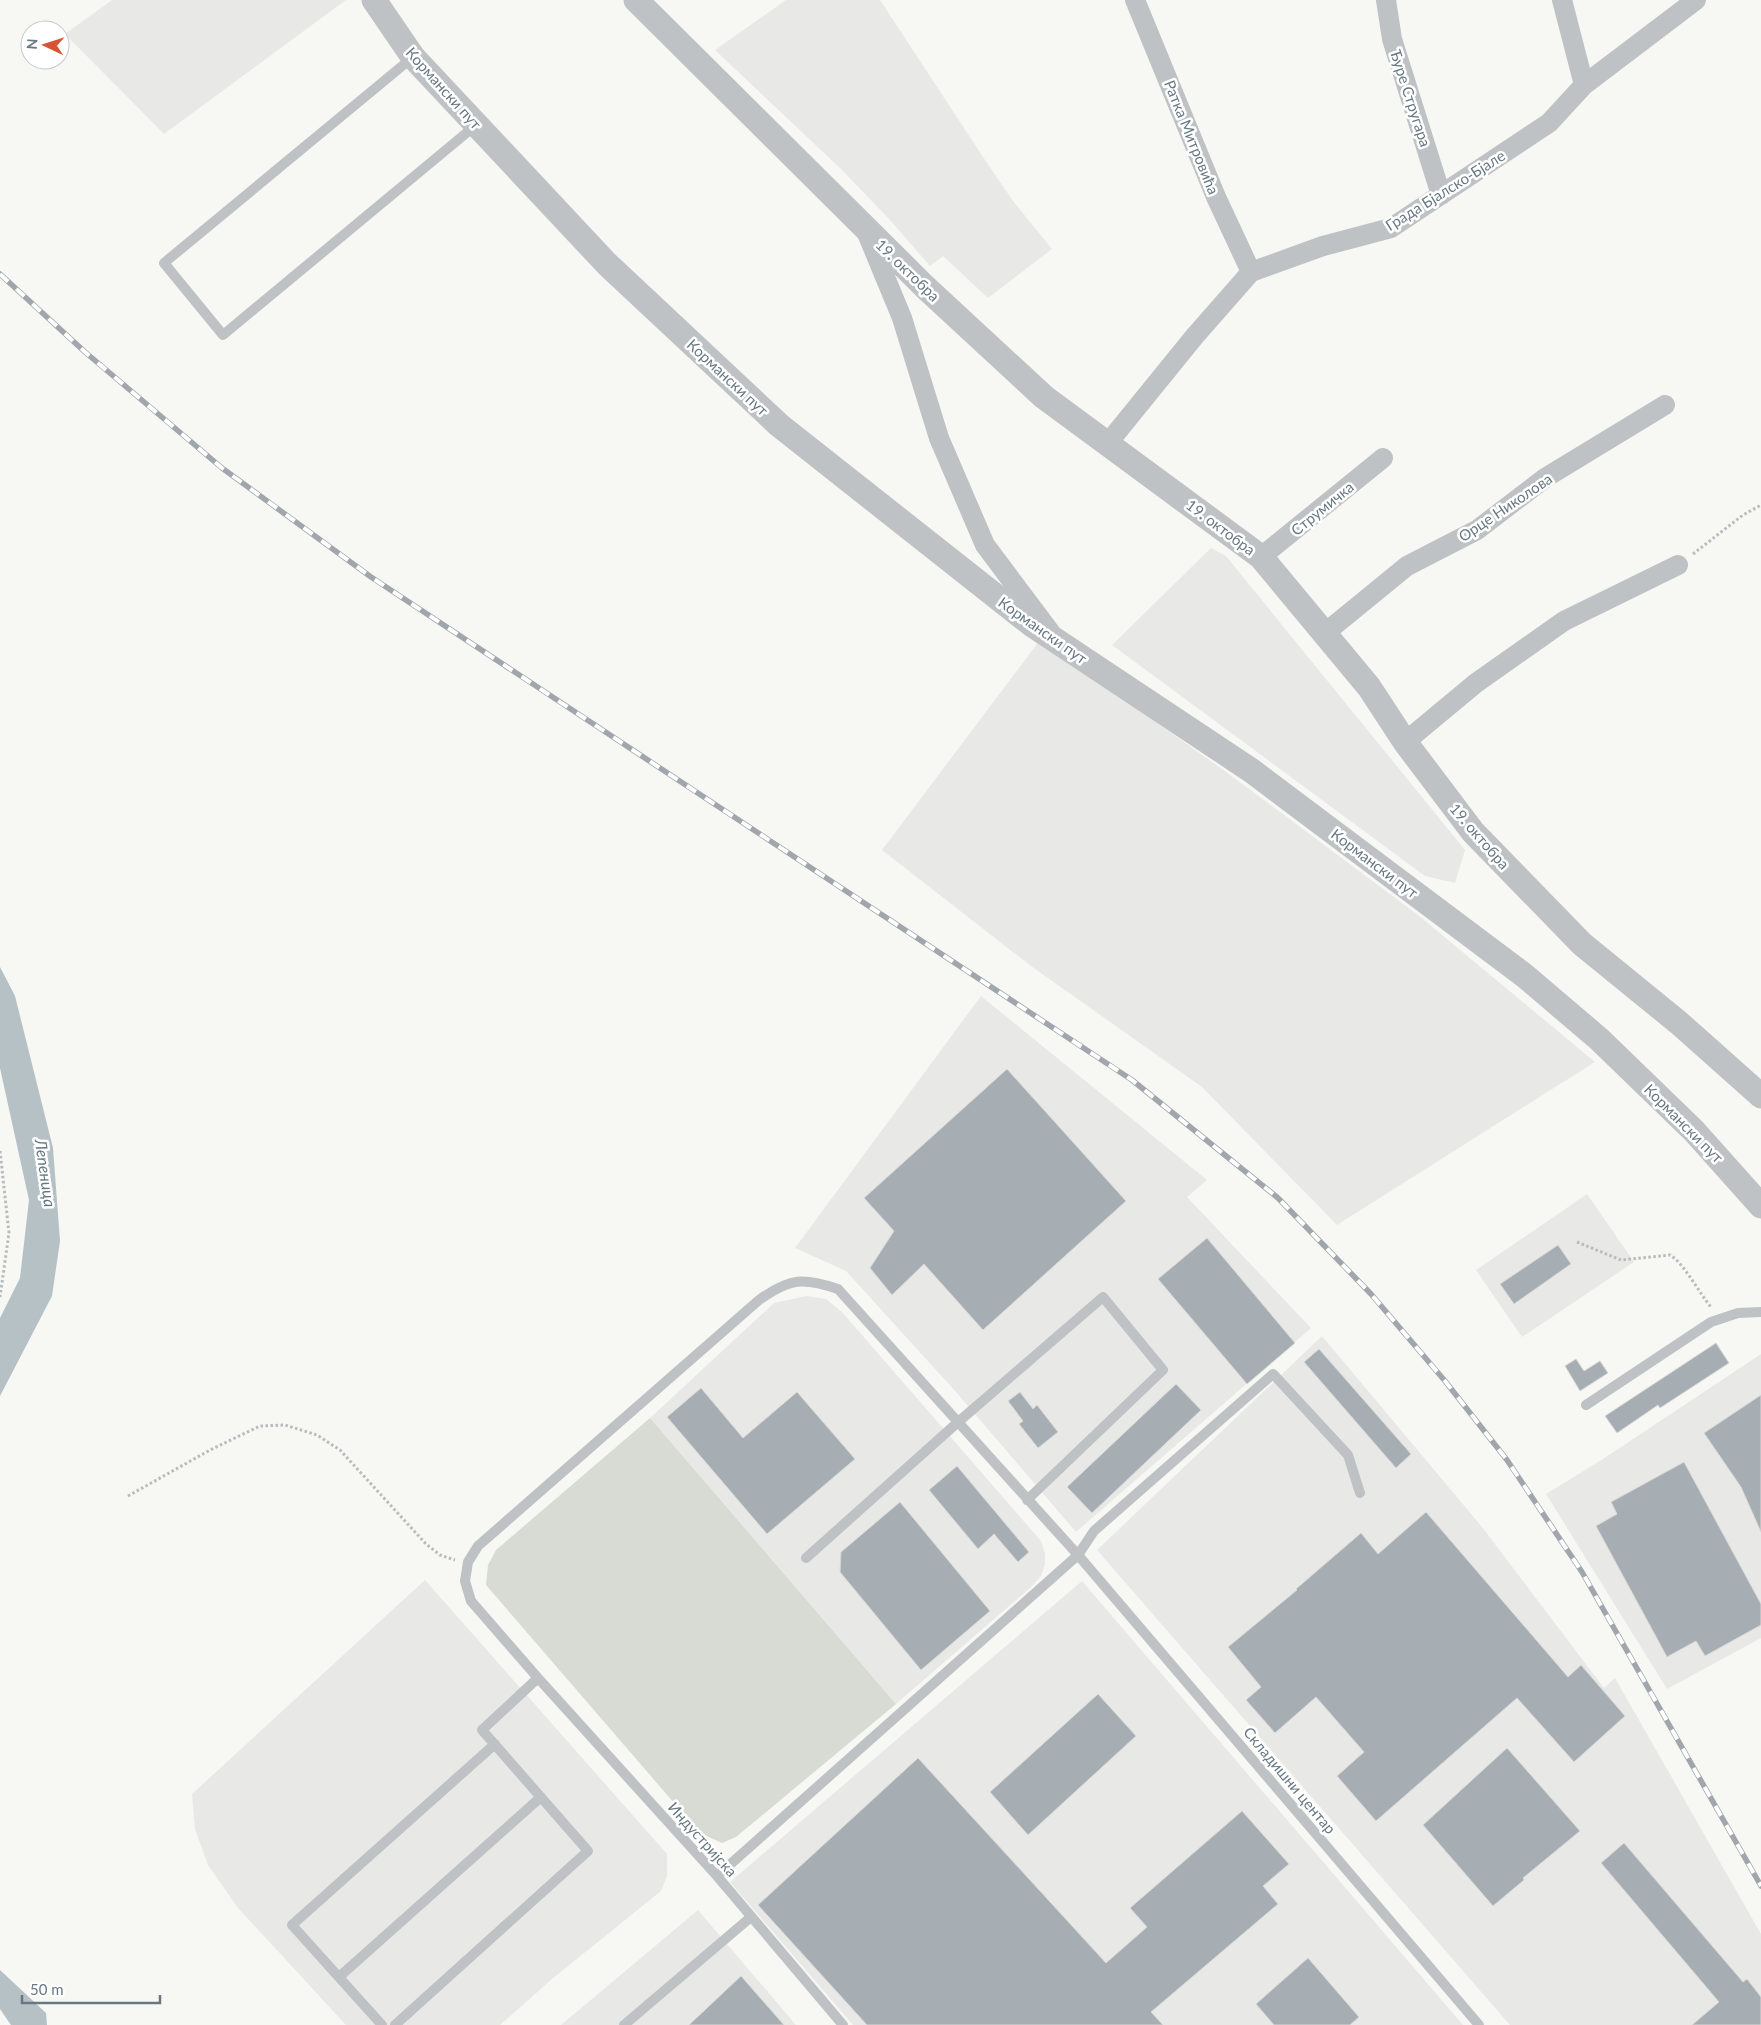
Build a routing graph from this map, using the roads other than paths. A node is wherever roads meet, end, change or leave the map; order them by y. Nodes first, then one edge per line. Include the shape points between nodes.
1 (374, 0) edge
2 (636, 0) edge
3 (1135, 0) edge
4 (1386, 0) edge
5 (1562, 0) edge
6 (1696, 0) edge
7 (413, 57) junction
8 (1584, 85) junction
9 (476, 124) junction
10 (1441, 195) junction
11 (865, 229) junction
12 (1251, 272) junction
13 (1666, 405) dead end
14 (1108, 444) junction
15 (1383, 458) dead end
16 (1261, 557) junction
17 (1678, 565) road end
18 (1325, 633) junction
19 (1058, 642) junction
20 (1406, 742) junction
21 (1761, 1096) edge
22 (1761, 1206) edge
23 (1761, 1312) edge
24 (1586, 1405) dead end
25 (957, 1423) junction
26 (1360, 1492) dead end
27 (1027, 1500) junction
28 (1078, 1555) junction
29 (806, 1558) dead end
30 (468, 1562) joint
31 (538, 1678) junction
32 (495, 1744) junction
33 (540, 1797) junction
34 (717, 1876) junction
35 (751, 1917) junction
36 (339, 1977) junction
37 (382, 2025) edge
38 (395, 2025) edge
39 (624, 2025) edge
40 (843, 2025) edge
41 (1479, 2025) edge

1 - 7 street, Кормански пут
2 - 11 street, 19. октобра
3 - 12 street, Ратка Митровића via 1216,197
4 - 10 street, Ђуре Стругара via 1392,39
5 - 8 street
6 - 8 street, Града Бјалско-Бјале
7 - 9 street, Кормански пут
7 - 9 lane via 164,264 223,335
8 - 10 street, Града Бјалско-Бјале via 1548,123
9 - 19 street, Кормански пут via 606,264 780,425
10 - 12 street, Града Бјалско-Бјале via 1391,228 1323,246
11 - 14 street, 19. октобра via 1044,397
11 - 19 street via 902,318 939,438 985,545
12 - 14 street, Града Бјалско-Бјале
13 - 18 street, Орце Николова via 1545,478 1477,530 1407,566
14 - 16 street, 19. октобра
15 - 16 street, Струмичка
16 - 18 street, 19. октобра
17 - 20 street via 1564,621 1476,683
18 - 20 street, 19. октобра via 1369,687
19 - 22 street, Кормански пут via 1252,771 1526,976 1688,1125
20 - 21 street, 19. октобра via 1473,832 1582,944 1679,1022
23 - 24 lane via 1738,1313 1711,1322
25 - 27 lane, Складишни центар
25 - 27 lane via 1104,1297 1163,1370
25 - 29 lane
25 - 30 lane, Складишни центар via 838,1289 807,1280 792,1282 775,1288 759,1300 478,1546
26 - 28 lane via 1348,1455 1273,1374 1094,1531
27 - 28 lane, Складишни центар
28 - 34 lane
28 - 41 lane, Складишни центар
30 - 31 lane, Индустријска via 465,1581 471,1601
31 - 32 lane via 482,1730
31 - 34 lane, Индустријска
32 - 33 lane
32 - 36 lane via 292,1925
33 - 36 lane
33 - 38 lane via 588,1851
34 - 35 lane, Индустријска
35 - 39 lane
35 - 40 lane, Индустријска
36 - 37 lane

